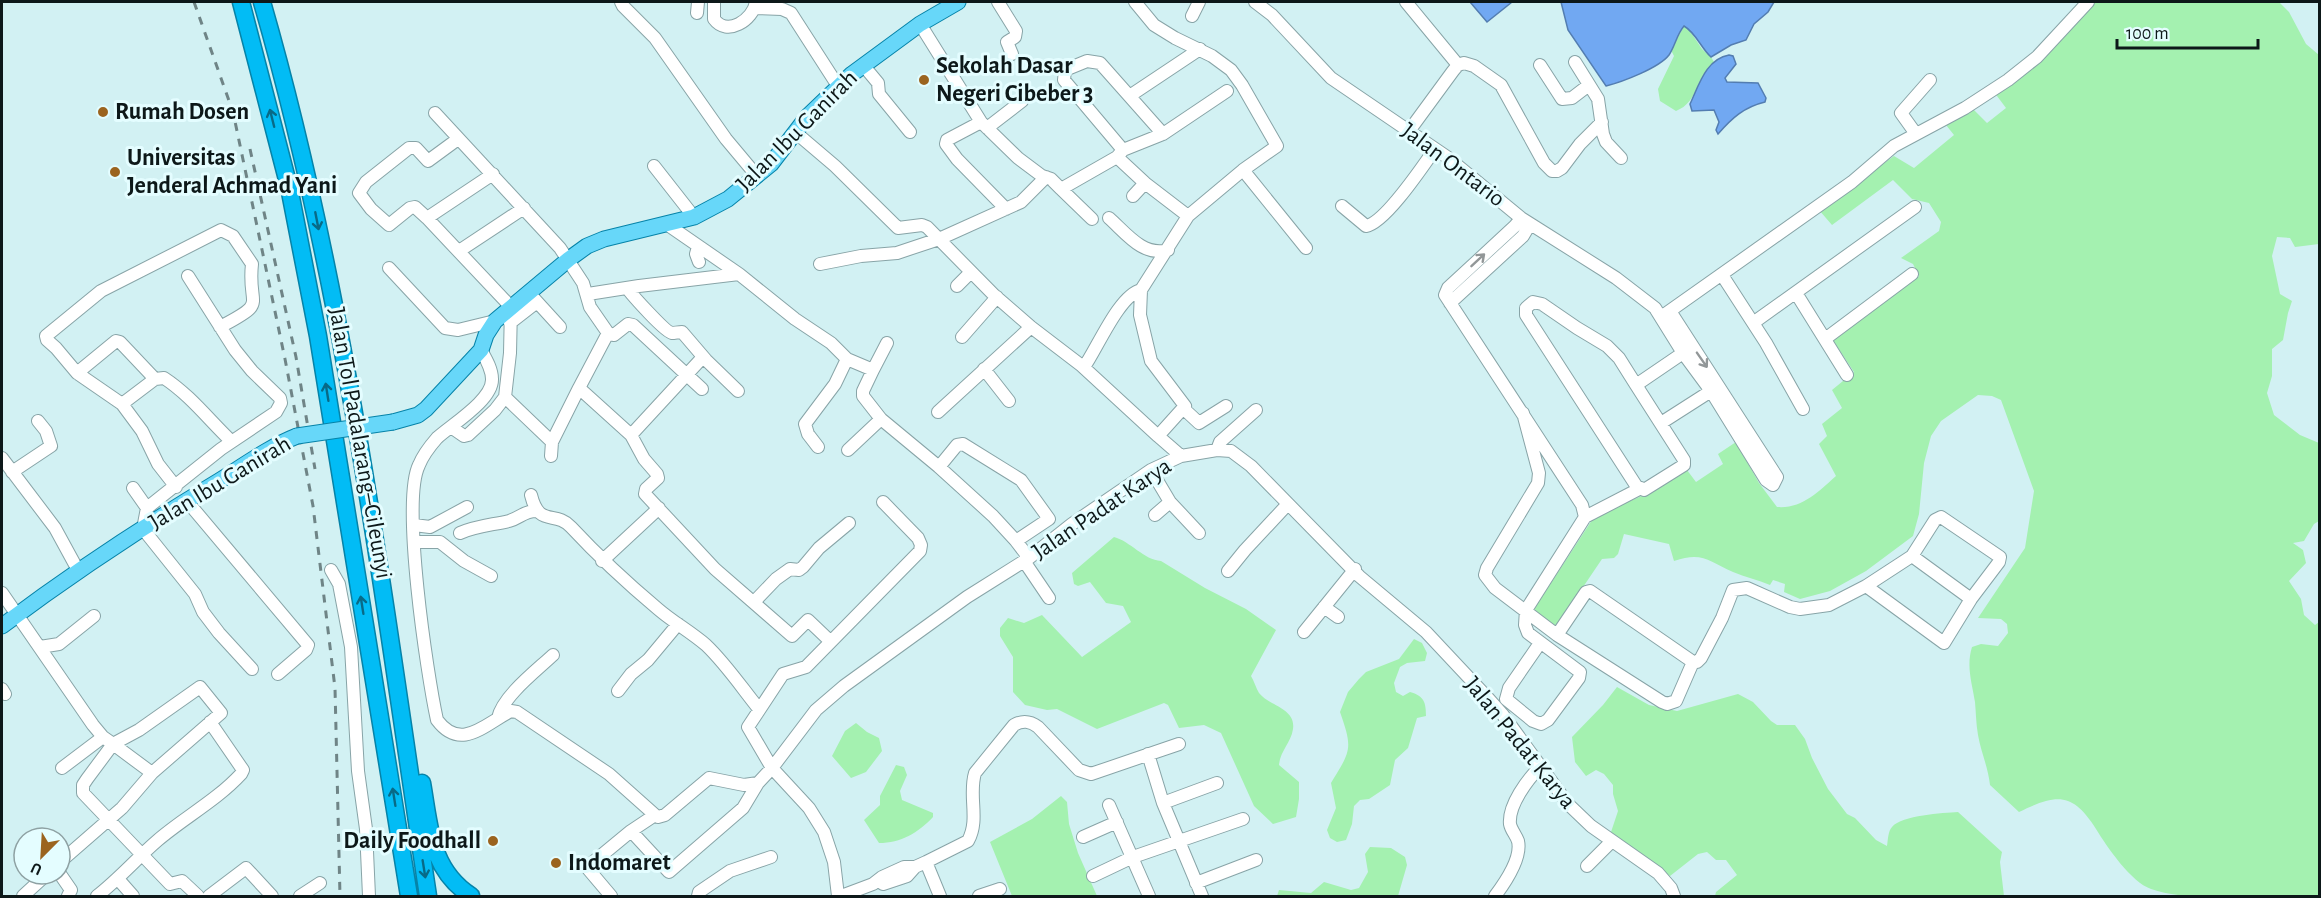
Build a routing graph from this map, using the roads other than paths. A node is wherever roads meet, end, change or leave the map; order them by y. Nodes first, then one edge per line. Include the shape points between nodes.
1 (242, 2) edge
2 (262, 2) edge
3 (621, 2) edge
4 (714, 2) edge
5 (958, 2) edge
6 (998, 2) edge
7 (1136, 2) edge
8 (1199, 2) edge
9 (1255, 2) edge
10 (1406, 2) edge
11 (2088, 2) edge
12 (755, 5) edge
13 (938, 6) edge
14 (1192, 16) dead end
15 (920, 24) junction
16 (1200, 50) junction
17 (1012, 54) dead end
18 (1575, 62) dead end
19 (863, 65) junction
20 (1458, 65) junction
21 (1540, 65) dead end
22 (1930, 80) dead end
23 (1589, 85) junction
24 (838, 86) junction
25 (1227, 91) dead end
26 (1131, 95) junction
27 (1022, 101) dead end
28 (435, 113) dead end
29 (1602, 122) junction
30 (984, 125) junction
31 (1409, 131) junction
32 (795, 132) junction
33 (910, 132) dead end
34 (1163, 134) junction
35 (1916, 134) junction
36 (458, 139) junction
37 (1436, 149) junction
38 (1120, 154) junction
39 (1621, 158) dead end
40 (654, 166) dead end
41 (1243, 170) junction
42 (493, 174) junction
43 (757, 176) junction
44 (1046, 177) junction
45 (1145, 183) junction
46 (1061, 189) junction
47 (1133, 196) dead end
48 (1342, 206) dead end
49 (1915, 207) dead end
50 (524, 208) junction
51 (1006, 209) junction
52 (1188, 216) junction
53 (694, 217) junction
54 (427, 218) junction
55 (1109, 218) dead end
56 (1092, 219) dead end
57 (1526, 221) junction
58 (668, 225) junction
59 (939, 239) junction
60 (698, 247) junction
61 (1306, 248) dead end
62 (1168, 250) junction
63 (459, 251) junction
64 (569, 259) junction
65 (699, 262) dead end
66 (820, 264) dead end
67 (389, 268) dead end
68 (971, 272) junction
69 (739, 274) junction
70 (1912, 274) dead end
71 (1722, 275) junction
72 (188, 276) dead end
73 (957, 286) dead end
74 (627, 288) junction
75 (1141, 290) junction
76 (588, 294) junction
77 (1796, 294) junction
78 (997, 297) junction
79 (533, 298) junction
80 (510, 307) junction
81 (1666, 314) junction
82 (502, 322) junction
83 (1754, 323) junction
84 (220, 327) junction
85 (560, 327) dead end
86 (1031, 327) junction
87 (608, 333) junction
88 (962, 337) dead end
89 (1825, 339) junction
90 (887, 343) dead end
91 (481, 350) junction
92 (1683, 353) junction
93 (703, 357) junction
94 (848, 359) junction
95 (1084, 368) junction
96 (984, 369) junction
97 (873, 370) junction
98 (77, 373) junction
99 (686, 375) junction
100 (1847, 375) dead end
101 (154, 379) junction
102 (1636, 385) junction
103 (579, 388) junction
104 (702, 389) dead end
105 (1715, 389) junction
106 (738, 391) dead end
107 (505, 397) junction
108 (1009, 401) dead end
109 (122, 404) junction
110 (1226, 406) dead end
111 (1184, 409) junction
112 (1256, 410) dead end
113 (1803, 410) dead end
114 (938, 412) dead end
115 (1523, 413) junction
116 (881, 419) junction
117 (38, 421) dead end
118 (1661, 423) junction
119 (451, 427) junction
120 (631, 435) junction
121 (1158, 436) junction
122 (231, 441) junction
123 (552, 442) junction
124 (818, 447) dead end
125 (848, 450) dead end
126 (1217, 450) junction
127 (551, 456) dead end
128 (1181, 456) junction
129 (2, 458) edge
130 (939, 467) junction
131 (1151, 470) junction
132 (12, 472) junction
133 (176, 486) junction
134 (133, 488) dead end
135 (1641, 488) junction
136 (531, 495) dead end
137 (186, 500) junction
138 (884, 502) dead end
139 (1170, 502) junction
140 (1287, 504) junction
141 (467, 507) dead end
142 (147, 508) junction
143 (658, 508) junction
144 (536, 511) junction
145 (1155, 515) dead end
146 (1586, 517) junction
147 (1049, 519) junction
148 (849, 522) dead end
149 (414, 525) junction
150 (143, 529) junction
151 (460, 533) dead end
152 (1060, 533) junction
153 (1199, 533) dead end
154 (1016, 541) junction
155 (415, 542) junction
156 (1912, 556) junction
157 (1027, 559) junction
158 (602, 561) junction
159 (1355, 569) junction
160 (331, 570) dead end
161 (1228, 571) dead end
162 (78, 572) junction
163 (491, 576) dead end
164 (1866, 586) junction
165 (2, 593) edge
166 (1049, 598) dead end
167 (1971, 599) junction
168 (754, 602) junction
169 (1324, 608) junction
170 (1526, 610) junction
171 (17, 615) junction
172 (94, 616) dead end
173 (1338, 617) dead end
174 (678, 624) junction
175 (2, 626) edge
176 (1304, 632) dead end
177 (1557, 635) junction
178 (830, 641) junction
179 (1540, 643) junction
180 (40, 647) junction
181 (553, 655) dead end
182 (1693, 662) junction
183 (252, 669) dead end
184 (278, 675) dead end
185 (618, 691) dead end
186 (398, 696) junction
187 (759, 709) junction
188 (498, 718) junction
189 (210, 722) junction
190 (108, 741) junction
191 (1179, 744) dead end
192 (1148, 754) junction
193 (1540, 767) junction
194 (62, 768) dead end
195 (772, 768) junction
196 (152, 773) junction
197 (758, 783) junction
198 (1217, 783) dead end
199 (1163, 803) junction
200 (1109, 805) dead end
201 (655, 815) junction
202 (1243, 819) dead end
203 (108, 820) junction
204 (1117, 822) junction
205 (631, 831) junction
206 (1083, 837) dead end
207 (1179, 840) junction
208 (1612, 841) junction
209 (72, 852) edge
210 (142, 854) junction
211 (771, 857) dead end
212 (1133, 857) junction
213 (1256, 860) dead end
214 (920, 864) junction
215 (1587, 866) dead end
216 (1093, 876) dead end
217 (118, 879) junction
218 (320, 883) dead end
219 (1196, 883) junction
220 (35, 886) edge
221 (1000, 889) dead end
222 (24, 897) edge
223 (97, 897) edge
224 (133, 897) edge
225 (198, 897) edge
226 (209, 897) edge
227 (272, 897) edge
228 (300, 897) edge
229 (369, 897) edge
230 (409, 897) edge
231 (428, 897) edge
232 (471, 897) edge
233 (611, 897) edge
234 (698, 897) edge
235 (839, 897) edge
236 (940, 897) edge
237 (979, 897) edge
238 (1149, 897) edge
239 (1202, 897) edge
240 (1495, 897) edge
241 (1674, 897) edge

230 -> 1 highway, Jalan Tol Padalarang–Cileunyi via 312,304 289,187
2 -> 186 highway, Jalan Tol Padalarang–Cileunyi via 289,98 319,232 352,406
3 - 43 street via 673,61 726,139
4 - 12 street via 714,19 727,27 747,18
5 - 13 main road, Jalan Ibu Ganirah
6 - 17 street via 1016,31 1015,37 1007,42
7 - 16 street via 1154,25
8 - 14 street
9 - 31 street, Jalan Ontario via 1331,78
10 - 20 street
11 - 35 street via 2037,57 2008,80
12 - 24 street via 791,13
13 - 15 main road, Jalan Ibu Ganirah
15 - 19 main road, Jalan Ibu Ganirah
15 - 30 street
16 - 26 street
16 - 41 street via 1231,70 1276,144
18 - 23 street
19 - 24 main road, Jalan Ibu Ganirah
19 - 33 street via 878,83 879,94
20 - 29 street via 1474,66 1502,85 1552,171 1562,168
20 - 31 street
21 - 23 street via 1562,99 1572,98
22 - 35 street via 1901,113
23 - 29 street via 1598,99
24 - 32 main road, Jalan Ibu Ganirah
25 - 34 street
26 - 34 street
26 - 38 street via 1096,61 1065,70 1064,80
27 - 30 street
28 - 36 street
29 - 39 street via 1606,142
30 - 44 street via 1018,158
30 - 51 street via 947,140 946,144
31 - 37 street, Jalan Ontario
32 - 43 main road, Jalan Ibu Ganirah
32 - 59 street via 896,226 924,225
34 - 38 street
35 - 71 street via 1884,153 1852,182
36 - 42 street
36 - 54 street via 428,161 416,148 410,148 361,187 359,193 389,225 415,207
37 - 48 street via 1373,225 1366,226
37 - 57 street, Jalan Ontario
38 - 45 street
38 - 46 street
40 - 53 street
41 - 52 street
41 - 61 street
42 - 50 street
42 - 54 street
43 - 53 main road, Jalan Ibu Ganirah via 728,199
44 - 46 street
44 - 51 street via 1025,199
45 - 47 street
45 - 52 street
46 - 56 street
49 - 77 street
50 - 63 street
50 - 64 street
51 - 59 street
52 - 62 street
53 - 58 main road, Jalan Ibu Ganirah
54 - 63 street
55 - 62 street via 1145,249
57 - 81 street, Jalan Ontario
57 - 115 street via 1515,226 1445,295
58 - 60 street
58 - 64 main road, Jalan Ibu Ganirah via 604,239
59 - 66 street via 897,253
59 - 68 street
60 - 65 street
60 - 69 street
62 - 75 street
63 - 80 street
64 - 76 street
64 - 79 main road, Jalan Ibu Ganirah
67 - 82 street via 445,328 458,330
68 - 73 street
68 - 78 street
69 - 74 street
69 - 94 street
70 - 89 street
71 - 81 street
71 - 83 street
72 - 84 street
74 - 76 street
74 - 93 street via 671,333 682,332
75 - 95 street via 1130,294 1113,317
75 - 111 street via 1140,315 1151,361 1174,389
76 - 87 street via 590,307
77 - 83 street
77 - 89 street
78 - 86 street
78 - 88 street
79 - 80 main road, Jalan Ibu Ganirah
79 - 82 street
79 - 85 street
80 - 82 main road, Jalan Ibu Ganirah
81 - 92 street
81 -> 105 street
82 - 91 main road, Jalan Ibu Ganirah via 486,335
82 - 107 street via 510,353
83 - 113 street
84 - 98 street via 248,312 254,298 252,264 233,236 221,230 101,291 46,336
84 - 122 street via 281,403 276,412
86 - 95 street
86 - 96 street
87 - 99 street via 614,335 633,324
87 - 103 street
89 - 100 street
90 - 97 street
91 - 119 street via 493,381 472,409
91 - 137 main road, Jalan Ibu Ganirah, bridge via 418,414 393,422 297,436 266,450
92 - 102 street
92 - 105 street
93 - 99 street
93 - 106 street
94 - 97 street
94 - 124 street via 805,424
95 - 121 street
96 - 108 street
96 - 114 street
97 - 116 street via 863,396
98 - 101 street via 116,341
98 - 109 street
99 - 104 street
99 - 120 street
101 - 109 street
101 - 122 street via 166,378
102 - 118 street
102 - 135 street via 1607,345 1542,303 1533,302 1527,308 1526,315
103 - 120 street
103 - 123 street
105 - 105 street via 1777,477 1773,485 1766,480
105 - 118 street
107 - 119 street via 468,435
107 - 123 street
109 - 133 street
110 - 111 street via 1199,423
111 - 121 street
112 - 126 street via 1220,442
115 - 146 street
115 - 170 street via 1539,472 1538,483 1485,575 1495,588
116 - 125 street
116 - 130 street
117 - 132 street via 51,446
118 - 135 street via 1684,463 1644,490
119 - 149 street via 436,439 418,466
120 - 143 street via 658,476 645,492
121 - 128 street
122 - 133 street
123 - 127 street
126 - 128 street, Jalan Padat Karya
126 - 140 street, Jalan Padat Karya via 1231,451 1243,458
128 - 131 street, Jalan Padat Karya
129 - 132 street
130 - 147 street via 957,445 967,445 1021,480
130 - 154 street
131 - 139 street
131 - 152 street, Jalan Padat Karya
132 - 162 street via 64,541
133 - 142 street
134 - 142 street
135 - 146 street
136 - 144 street
137 - 150 main road, Jalan Ibu Ganirah
137 - 184 street via 308,645
138 - 178 street via 918,538 920,550
139 - 145 street
139 - 153 street
140 - 159 street, Jalan Padat Karya
140 - 161 street
141 - 149 street via 430,527
142 - 150 street
143 - 158 street
143 - 168 street via 715,569
144 - 151 street
144 - 158 street via 567,523
146 - 170 street
147 - 152 street
147 - 154 street
148 - 168 street via 803,567 790,569 776,579
149 - 155 street
150 - 162 main road, Jalan Ibu Ganirah
150 - 183 street via 195,594 219,633
152 - 157 street, Jalan Padat Karya
154 - 157 street
155 - 163 street via 438,541
155 - 188 street via 437,720 452,733 467,735
156 - 164 street
156 - 167 street
156 - 167 street via 1935,520 1941,517 2000,556 1995,569
157 - 166 street
157 - 195 street, Jalan Padat Karya via 844,686 816,710
158 - 174 street
159 - 169 street
159 - 193 street, Jalan Padat Karya via 1395,609 1426,632 1486,696
160 - 229 street via 339,584 351,647
162 - 171 main road, Jalan Ibu Ganirah
164 - 167 street via 1944,643
164 - 182 street via 1829,605 1800,609 1747,588 1733,590 1701,658
165 - 171 street
168 - 178 street via 792,636 808,620
169 - 173 street
169 - 176 street
170 - 177 street
170 - 179 street via 1526,630
171 - 175 main road, Jalan Ibu Ganirah
171 - 180 street
172 - 180 street via 59,644
174 - 185 street
174 - 187 street via 706,645
177 - 182 street via 1590,591
177 - 182 street via 1667,704 1676,701
178 - 187 street via 807,668 783,674
179 - 179 street via 1580,672 1548,720 1541,724 1533,722 1506,699 1509,688
180 - 190 street
181 - 188 street via 506,701
186 -> 231 highway, Jalan Tol Padalarang–Cileunyi
186 - 232 highway via 412,726 438,861 450,879
187 - 195 street via 748,727
188 - 201 street via 517,712 609,774
189 - 190 street via 221,712 200,687 139,730
189 - 196 street
189 - 210 street via 243,770 241,774
190 - 194 street
190 - 196 street
190 - 203 street via 83,789
191 - 192 street
192 - 199 street
192 - 214 street via 1085,773 1038,727 1020,722 975,773 975,823 968,841
193 - 208 street, Jalan Padat Karya via 1568,804
193 - 240 street via 1527,781 1513,809 1510,824 1518,848 1508,877
195 - 197 street, Jalan Padat Karya
195 - 235 street via 809,808 824,832
196 - 203 street
197 - 201 street via 744,785 709,778 671,811
197 - 205 street, Jalan Padat Karya via 743,808 669,872
198 - 199 street
199 - 207 street
200 - 204 street
201 - 205 street
202 - 207 street
203 - 209 street
203 - 210 street
204 - 206 street
204 - 212 street
205 - 233 street via 589,868
207 - 212 street
207 - 219 street
208 - 215 street
208 - 241 street, Jalan Padat Karya via 1658,873
210 - 217 street
210 - 225 street via 170,884 182,881
211 - 234 street via 730,871 699,892
212 - 216 street
212 - 238 street
213 - 219 street
214 - 235 street via 907,876
214 - 236 street
217 - 223 street
217 - 224 street
218 - 228 street
219 - 239 street
220 - 222 street
221 - 237 street
226 - 227 street via 246,868

